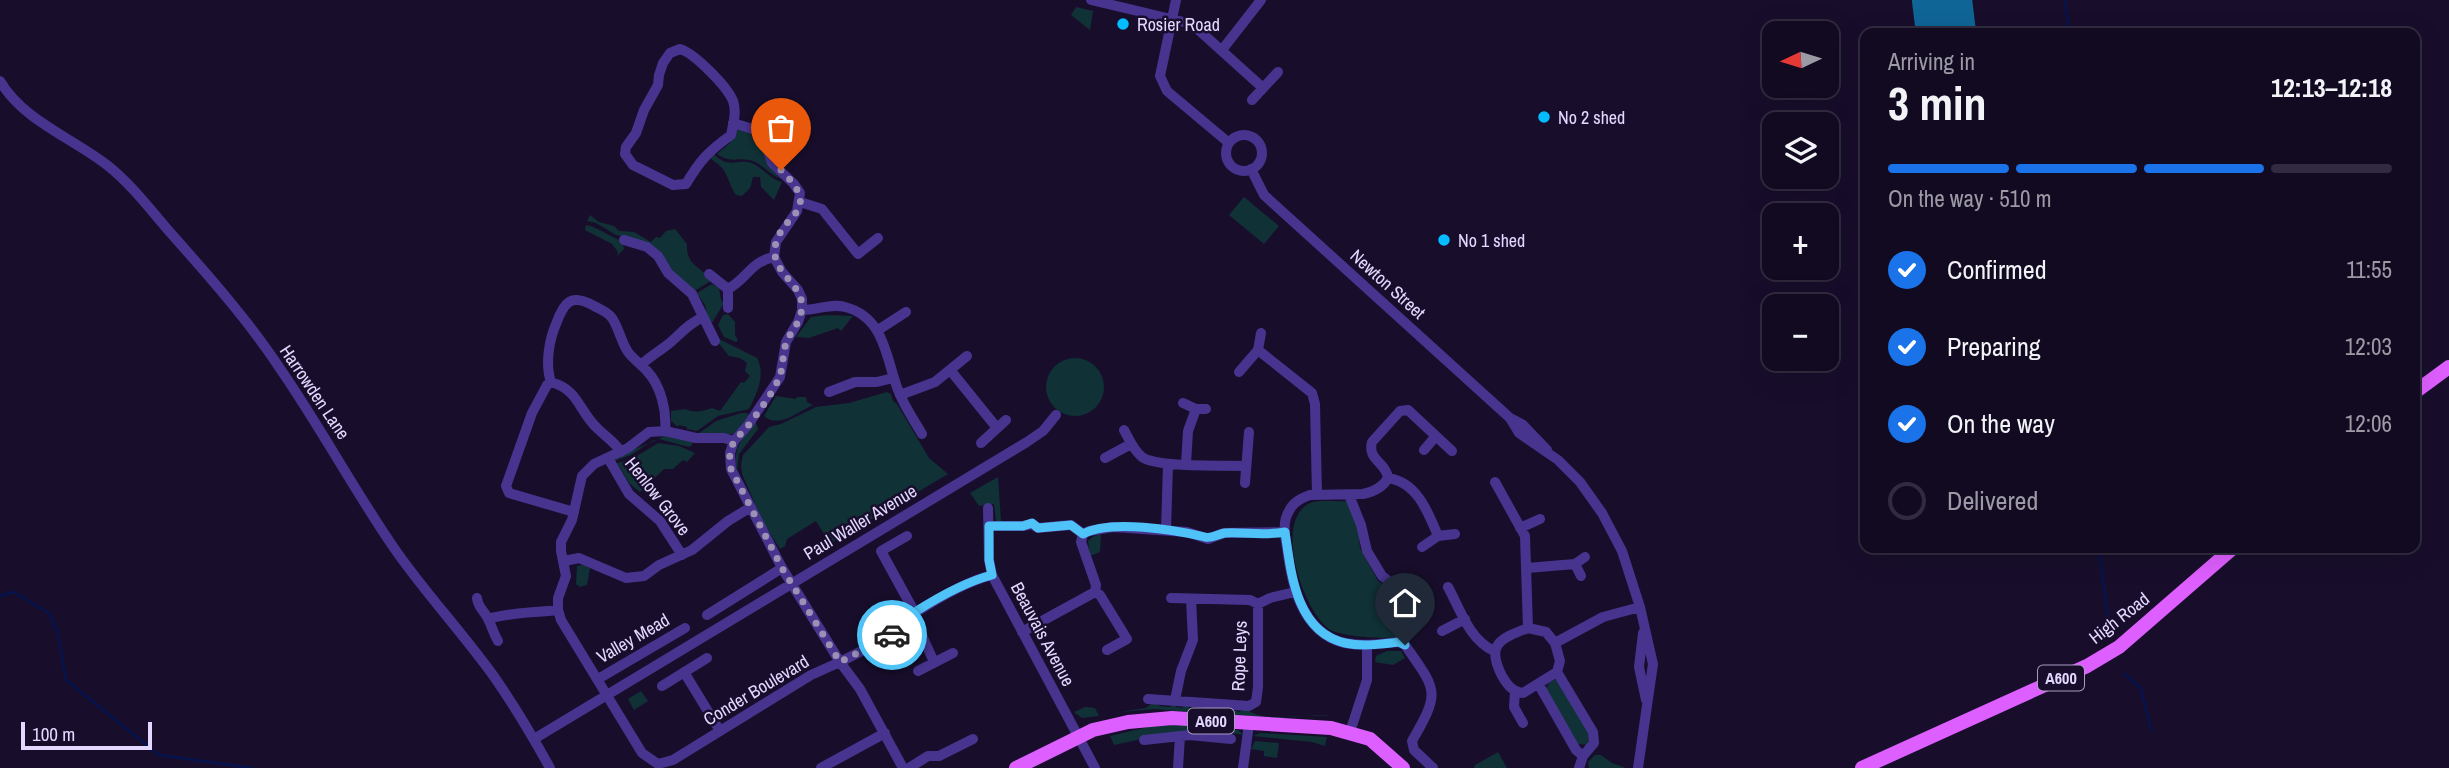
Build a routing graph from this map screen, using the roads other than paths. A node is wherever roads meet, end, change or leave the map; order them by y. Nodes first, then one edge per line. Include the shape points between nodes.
1 (1091, 0) edge
2 (1175, 0) edge
3 (1261, 0) edge
4 (1172, 19) junction
5 (1222, 50) junction
6 (1278, 72) dead end
7 (0, 81) edge
8 (1263, 88) junction
9 (1252, 100) dead end
10 (733, 123) junction
11 (1228, 143) junction
12 (1251, 169) junction
13 (800, 202) junction
14 (878, 237) dead end
15 (624, 240) dead end
16 (774, 257) junction
17 (709, 274) dead end
18 (728, 289) junction
19 (728, 308) dead end
20 (802, 310) junction
21 (906, 312) dead end
22 (703, 317) junction
23 (878, 330) junction
24 (1261, 333) dead end
25 (715, 341) dead end
26 (1258, 351) junction
27 (967, 356) dead end
28 (642, 365) junction
29 (2449, 367) edge
30 (951, 371) junction
31 (1239, 372) dead end
32 (893, 378) junction
33 (551, 382) junction
34 (2420, 388) edge
35 (829, 392) dead end
36 (900, 395) junction
37 (1183, 403) dead end
38 (1056, 415) dead end
39 (1124, 430) dead end
40 (665, 431) junction
41 (1249, 432) dead end
42 (922, 434) dead end
43 (1436, 436) junction
44 (734, 441) junction
45 (981, 443) dead end
46 (1131, 444) junction
47 (1424, 450) dead end
48 (1452, 451) dead end
49 (621, 452) junction
50 (608, 458) junction
51 (1105, 458) dead end
52 (1168, 464) junction
53 (1186, 464) junction
54 (1246, 466) junction
55 (1388, 478) junction
56 (1495, 482) dead end
57 (1245, 483) dead end
58 (1317, 495) junction
59 (1349, 495) junction
60 (751, 508) junction
61 (988, 508) dead end
62 (574, 512) junction
63 (1540, 519) dead end
64 (989, 526) junction
65 (1520, 528) junction
66 (1166, 530) junction
67 (1285, 532) junction
68 (1083, 534) junction
69 (1455, 534) dead end
70 (907, 536) dead end
71 (1438, 536) junction
72 (1422, 547) dead end
73 (2227, 553) edge
74 (682, 555) junction
75 (1585, 557) dead end
76 (564, 561) junction
77 (1575, 564) junction
78 (782, 568) junction
79 (1527, 568) junction
80 (992, 575) junction
81 (1581, 576) dead end
82 (792, 584) junction
83 (1448, 587) dead end
84 (1398, 588) dead end
85 (1096, 592) junction
86 (1295, 592) junction
87 (477, 598) dead end
88 (1171, 598) dead end
89 (1191, 599) junction
90 (1258, 604) junction
91 (1640, 607) junction
92 (558, 610) junction
93 (707, 614) dead end
94 (914, 617) junction
95 (488, 619) junction
96 (1465, 619) junction
97 (685, 628) dead end
98 (1528, 628) junction
99 (1442, 631) dead end
100 (1022, 632) junction
101 (498, 640) dead end
102 (1555, 643) junction
103 (1367, 645) junction
104 (1107, 650) dead end
105 (1494, 651) junction
106 (953, 653) dead end
107 (707, 659) dead end
108 (840, 662) junction
109 (934, 662) junction
110 (918, 671) dead end
111 (684, 672) junction
112 (1557, 672) junction
113 (598, 679) junction
114 (1539, 685) junction
115 (662, 686) dead end
116 (1515, 691) junction
117 (607, 694) junction
118 (1148, 699) dead end
119 (1175, 700) junction
120 (1523, 723) dead end
121 (1249, 724) junction
122 (720, 731) junction
123 (1350, 732) junction
124 (885, 733) junction
125 (1079, 736) junction
126 (1180, 736) junction
127 (534, 739) junction
128 (973, 739) dead end
129 (1231, 739) dead end
130 (1144, 740) dead end
131 (1583, 756) junction
132 (658, 766) edge
133 (550, 768) edge
134 (821, 768) edge
135 (902, 768) edge
136 (909, 768) edge
137 (1016, 768) edge
138 (1095, 768) edge
139 (1178, 768) edge
140 (1243, 768) edge
141 (1403, 768) edge
142 (1433, 768) edge
143 (1579, 768) edge
144 (1638, 768) edge
145 (1862, 768) edge

1 - 4 street
2 - 4 street
3 - 5 street
4 - 5 street via 1192,23
4 - 11 street via 1162,83
5 - 8 street
6 - 8 street
7 - 127 street, Harrowden Lane via 28,114 110,167 225,296 280,369 385,534 495,678
8 - 9 street
10 - 10 street via 732,100 720,83 689,51 680,50 670,53 663,63 658,85 625,154 633,165 680,186 686,184 696,165 731,135
10 - 13 street via 756,130 764,139 772,163 794,184
11 - 12 street via 1230,165 1240,171
11 - 12 street via 1245,135 1256,140 1261,156
12 - 91 street, Newton Street via 1264,195 1510,418 1524,425 1580,482 1622,551
13 - 14 street via 822,209 858,254
13 - 16 street via 776,242
15 - 22 street via 658,256 668,273 692,294
16 - 18 street via 760,260 741,282
16 - 20 street via 798,290
17 - 18 street
18 - 19 street
20 - 23 street via 844,306
20 - 44 street via 786,342 780,377
21 - 23 street
22 - 25 street
22 - 28 street via 688,324
23 - 32 street
24 - 26 street
26 - 31 street
26 - 58 street via 1312,393
27 - 30 street
28 - 33 street via 627,351 612,318 593,305 573,300 563,307 552,333
28 - 40 street via 657,385
29 - 34 main road
30 - 36 street
30 - 45 street via 1002,424
32 - 35 street via 855,382
32 - 36 street
33 - 49 street via 575,395 585,414
33 - 62 street via 540,395 506,486 509,493
36 - 42 street
37 - 53 street via 1201,409 1188,431
38 - 82 street, Paul Waller Avenue via 1027,442
39 - 46 street
40 - 44 street
40 - 49 street via 649,432
41 - 54 street
43 - 47 street
43 - 48 street
43 - 55 street via 1408,410 1396,414 1370,447
44 - 60 street via 731,469
46 - 51 street
46 - 52 street via 1147,460
49 - 50 street
50 - 62 street via 582,476
50 - 74 street, Henlow Grove via 629,494 660,521
52 - 53 street
52 - 66 street
53 - 54 street
54 - 57 street
55 - 59 street via 1371,492
55 - 71 street via 1399,480 1420,498
56 - 65 street
58 - 59 street
58 - 67 street via 1295,502 1285,519
59 - 84 street via 1367,551 1382,576
60 - 74 street
60 - 78 street
61 - 64 street, Beauvais Avenue
62 - 76 street via 561,542
63 - 65 street
64 - 68 street via 1071,525
64 - 80 street, Beauvais Avenue
65 - 79 street via 1525,536
66 - 67 street via 1208,539 1224,533
66 - 68 street via 1113,527
67 - 86 street
68 - 85 street via 1081,542
69 - 71 street
70 - 94 street via 881,551
71 - 72 street
73 - 145 main road, High Road / A600 via 2119,647 2087,666
74 - 76 street via 633,579 579,558
75 - 77 street
76 - 92 street via 566,576
77 - 79 street
77 - 81 street
78 - 82 street
78 - 93 street
79 - 98 street
80 - 94 street, Conder Boulevard
80 - 100 street, Beauvais Avenue
82 - 108 street
82 - 117 street, Paul Waller Avenue
83 - 96 street
85 - 100 street
85 - 104 street via 1127,639
86 - 90 street
86 - 103 street via 1322,632 1347,644
87 - 95 street
88 - 89 street
89 - 90 street
89 - 119 street via 1193,640
90 - 119 street, Rope Leys via 1255,702 1249,706
91 - 102 street via 1603,617
91 - 144 street, Newton Street via 1639,667 1647,703
92 - 95 street via 524,615 508,612
92 - 113 street
94 - 108 street, Conder Boulevard via 899,632
94 - 109 street
95 - 101 street
96 - 99 street
96 - 105 street via 1481,645
97 - 113 street, Valley Mead
98 - 102 street via 1546,632
98 - 105 street via 1502,640
100 - 125 street, Beauvais Avenue
102 - 112 street via 1560,662
103 - 123 street via 1367,680
103 - 142 street via 1405,645 1431,682 1432,701 1412,741 1414,750
105 - 116 street via 1507,686
106 - 109 street
107 - 111 street
108 - 122 street, Conder Boulevard
108 - 124 street
109 - 110 street
111 - 115 street
111 - 122 street
112 - 114 street
112 - 131 street via 1592,732 1594,743
113 - 117 street
114 - 116 street via 1523,693
114 - 131 street
116 - 120 street via 1514,707
117 - 127 street, Paul Waller Avenue
117 - 132 street via 642,753
118 - 119 street
121 - 123 main road, A600
121 - 125 main road, A600 via 1149,718
121 - 140 street
122 - 132 street, Conder Boulevard
123 - 141 main road, A600 via 1370,739
124 - 134 street
124 - 135 street
125 - 137 main road, A600
125 - 138 street, Beauvais Avenue
126 - 129 street
126 - 130 street
126 - 139 street
127 - 133 street, Harrowden Lane
128 - 136 street
131 - 143 street

